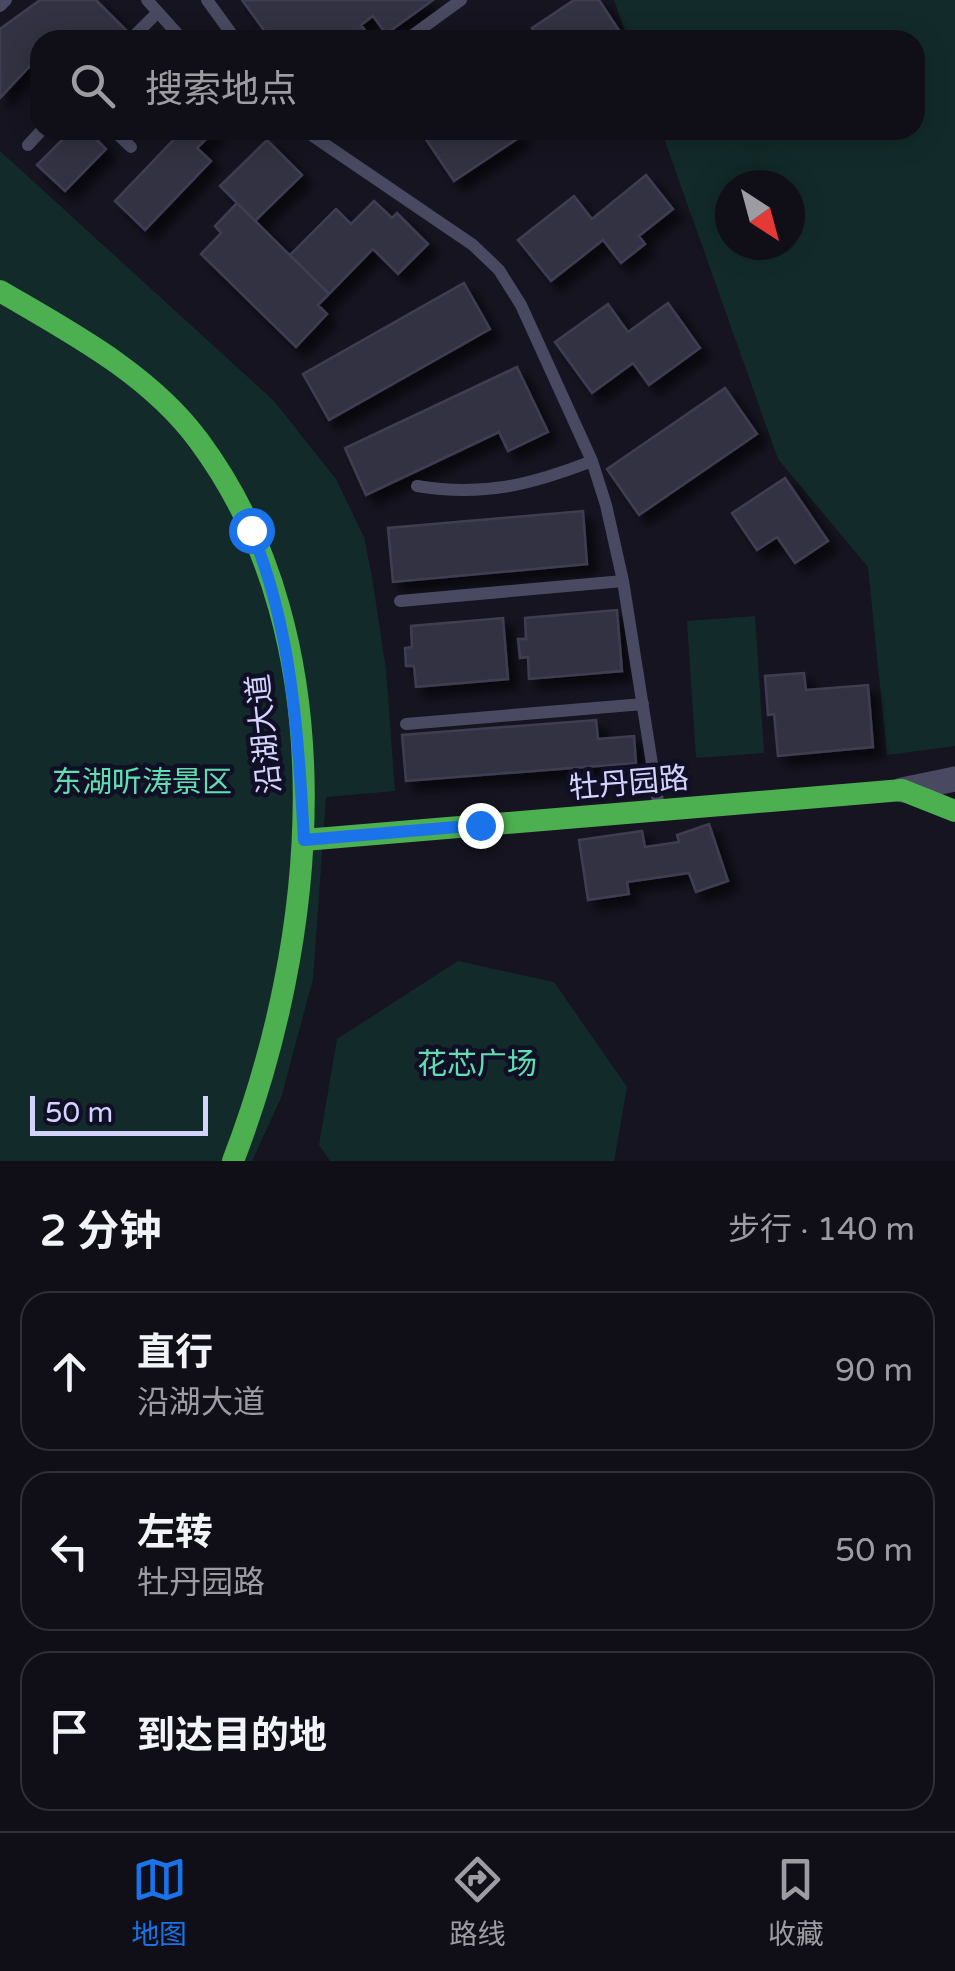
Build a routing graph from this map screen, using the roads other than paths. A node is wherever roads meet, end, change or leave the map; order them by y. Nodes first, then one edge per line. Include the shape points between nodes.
1 (6, 0) edge
2 (147, 0) edge
3 (207, 0) edge
4 (461, 0) edge
5 (0, 6) edge
6 (157, 13) junction
7 (140, 30) edge
8 (173, 30) edge
9 (229, 30) edge
10 (420, 30) edge
11 (33, 140) edge
12 (123, 140) edge
13 (319, 140) edge
14 (28, 145) dead end
15 (130, 147) dead end
16 (0, 291) edge
17 (592, 461) junction
18 (417, 486) dead end
19 (624, 581) junction
20 (400, 601) dead end
21 (643, 704) junction
22 (406, 724) dead end
23 (955, 780) edge
24 (902, 790) junction
25 (660, 810) junction
26 (955, 810) edge
27 (304, 840) junction
28 (233, 1161) edge

1 - 5 lane
2 - 6 lane
3 - 9 lane
4 - 10 lane
6 - 7 lane
6 - 8 lane
11 - 14 lane
12 - 15 lane
13 - 17 lane via 500,270
16 - 27 street, 沿湖大道 via 72,336 176,416 220,470 269,573 278,609 297,728
17 - 18 lane via 507,490
17 - 19 lane
19 - 20 lane
19 - 21 lane
21 - 22 lane
21 - 25 lane
23 - 24 street
24 - 25 street, 牡丹园路
24 - 26 street, 牡丹园路
25 - 27 street, 牡丹园路
27 - 28 street, 沿湖大道 via 286,1001 253,1119

